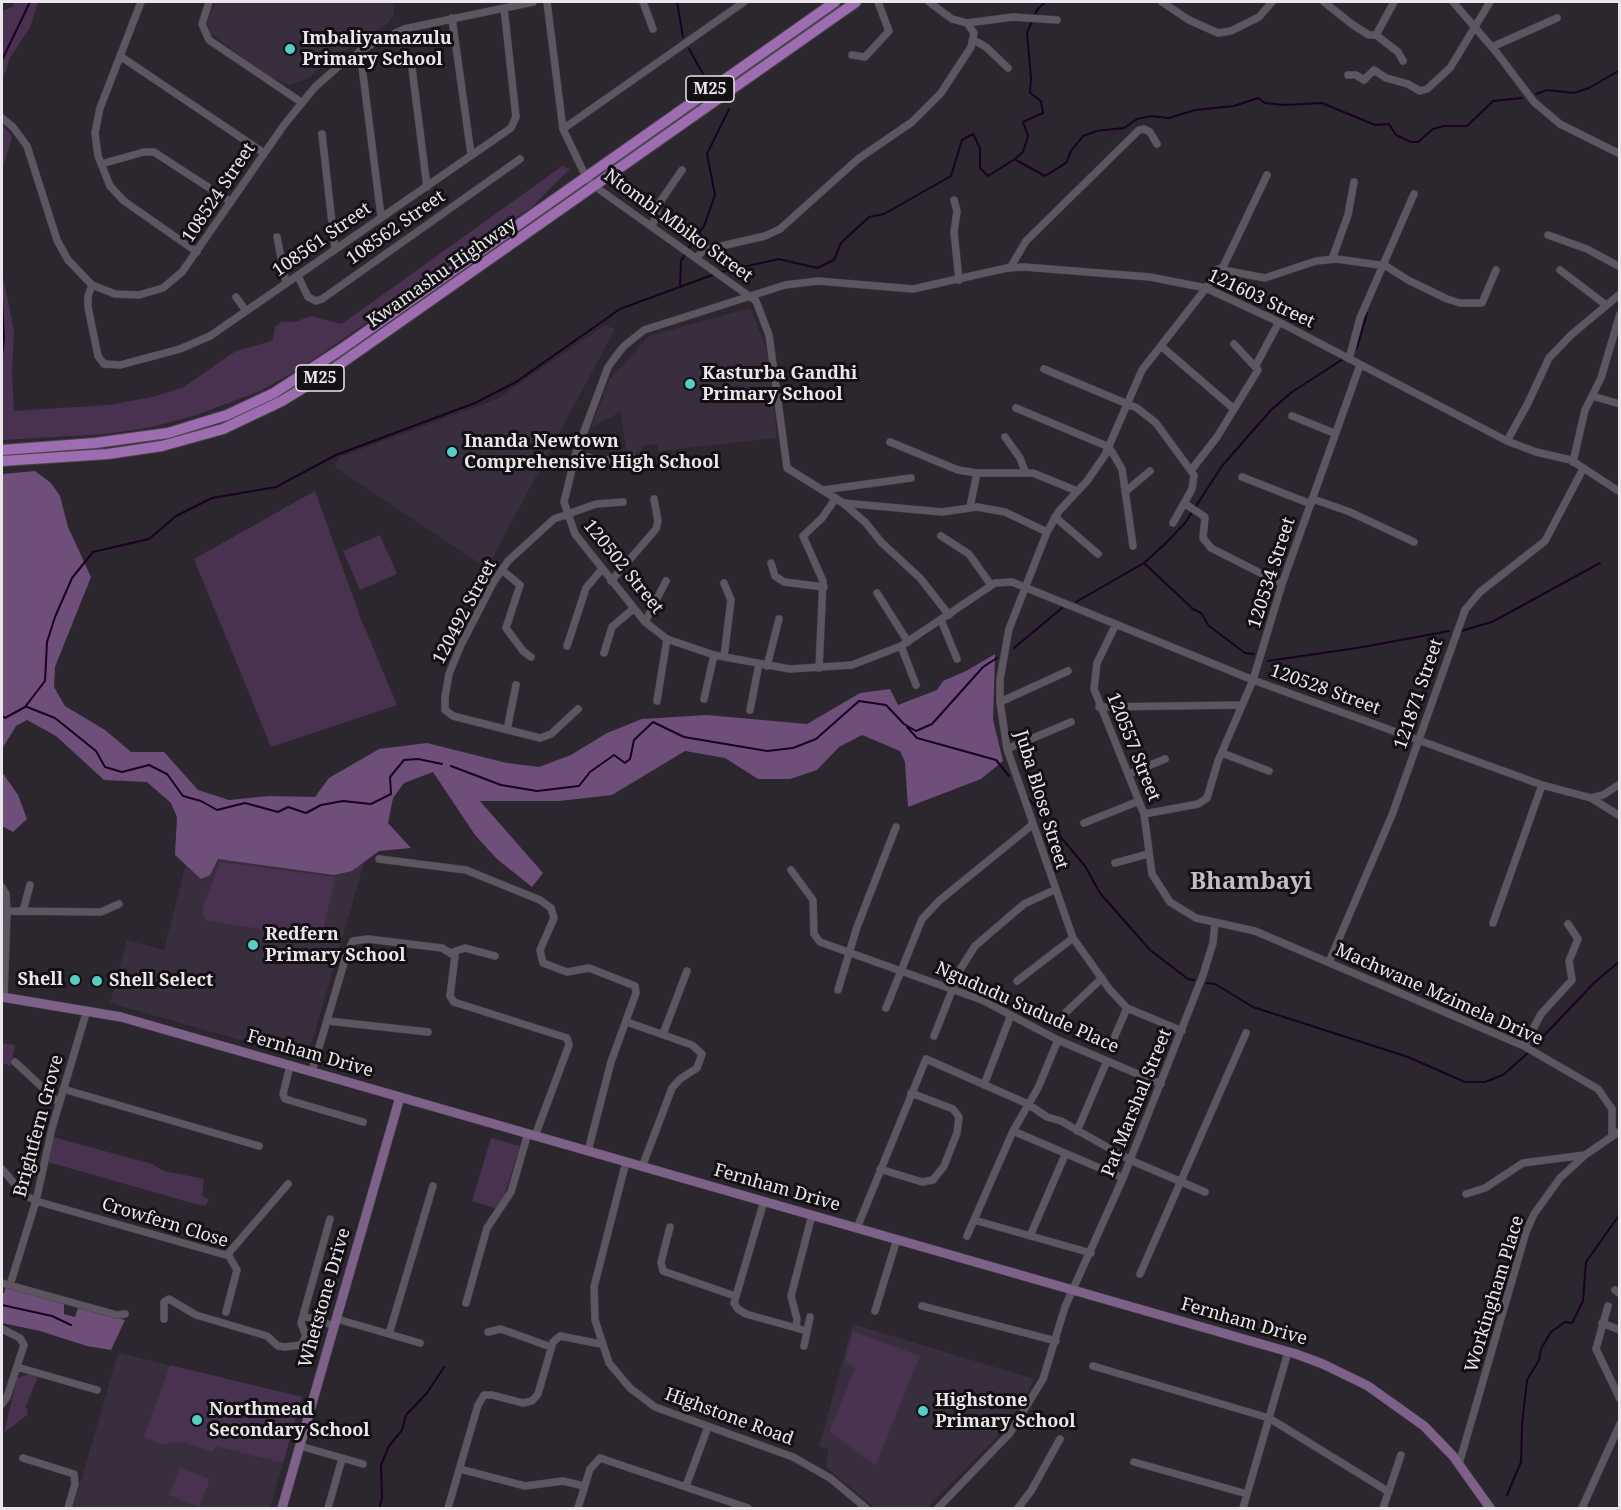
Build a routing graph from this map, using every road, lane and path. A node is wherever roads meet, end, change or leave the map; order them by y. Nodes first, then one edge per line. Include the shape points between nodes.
1 (141, 2) edge
2 (208, 2) edge
3 (533, 2) edge
4 (547, 2) edge
5 (643, 2) edge
6 (744, 2) edge
7 (835, 2) edge
8 (856, 2) edge
9 (878, 2) edge
10 (929, 2) edge
11 (1162, 2) edge
12 (1323, 2) edge
13 (1394, 2) edge
14 (1453, 2) edge
15 (1490, 2) edge
16 (1268, 4) edge
17 (504, 8) junction
18 (452, 18) junction
19 (1557, 18) dead end
20 (1057, 20) dead end
21 (967, 23) junction
22 (1475, 28) junction
23 (653, 29) dead end
24 (1376, 35) junction
25 (974, 40) junction
26 (1492, 47) junction
27 (360, 51) junction
28 (852, 55) dead end
29 (120, 56) junction
30 (1403, 62) dead end
31 (412, 68) dead end
32 (1008, 68) dead end
33 (1348, 75) dead end
34 (301, 102) junction
35 (2, 118) edge
36 (563, 129) junction
37 (322, 134) dead end
38 (1157, 144) dead end
39 (264, 153) junction
40 (1620, 153) edge
41 (471, 154) junction
42 (520, 159) dead end
43 (101, 164) junction
44 (682, 170) dead end
45 (1267, 175) dead end
46 (589, 181) junction
47 (1354, 182) dead end
48 (427, 187) junction
49 (1414, 194) dead end
50 (954, 200) dead end
51 (231, 202) junction
52 (381, 216) junction
53 (652, 227) junction
54 (1548, 235) dead end
55 (277, 237) dead end
56 (335, 249) junction
57 (197, 252) junction
58 (694, 256) junction
59 (1332, 259) junction
60 (1381, 267) junction
61 (1620, 267) edge
62 (1010, 268) junction
63 (1218, 270) junction
64 (1496, 270) dead end
65 (1560, 270) dead end
66 (298, 276) junction
67 (959, 280) junction
68 (286, 284) junction
69 (92, 285) junction
70 (1206, 288) junction
71 (1620, 294) edge
72 (236, 297) dead end
73 (752, 297) junction
74 (1606, 305) junction
75 (246, 311) junction
76 (1620, 314) edge
77 (1279, 322) junction
78 (1234, 345) dead end
79 (1161, 346) junction
80 (1349, 359) junction
81 (1256, 365) junction
82 (1360, 365) junction
83 (1044, 369) dead end
84 (1592, 396) junction
85 (1126, 403) junction
86 (1620, 404) edge
87 (1016, 408) dead end
88 (1234, 409) junction
89 (1292, 416) dead end
90 (1334, 433) junction
91 (1005, 437) dead end
92 (1507, 441) junction
93 (890, 442) dead end
94 (1109, 447) junction
95 (2, 450) edge
96 (576, 453) junction
97 (632, 457) dead end
98 (2, 461) edge
99 (1573, 462) junction
100 (1192, 469) junction
101 (1583, 469) junction
102 (1025, 471) junction
103 (1149, 471) dead end
104 (977, 473) junction
105 (1242, 477) dead end
106 (911, 478) dead end
107 (823, 490) junction
108 (1077, 490) junction
109 (1125, 492) junction
110 (1620, 492) edge
111 (836, 498) junction
112 (654, 499) dead end
113 (623, 502) dead end
114 (1312, 502) junction
115 (843, 503) junction
116 (1187, 505) junction
117 (970, 507) junction
118 (567, 516) junction
119 (1055, 517) junction
120 (1173, 523) dead end
121 (1047, 532) junction
122 (941, 536) dead end
123 (1414, 542) dead end
124 (1132, 546) dead end
125 (1098, 554) dead end
126 (771, 563) dead end
127 (602, 569) junction
128 (502, 570) junction
129 (611, 580) junction
130 (666, 581) dead end
131 (724, 583) dead end
132 (1282, 584) junction
133 (991, 585) junction
134 (1024, 586) junction
135 (824, 587) junction
136 (877, 593) dead end
137 (633, 609) junction
138 (949, 615) junction
139 (779, 619) dead end
140 (941, 620) junction
141 (645, 622) junction
142 (1116, 624) junction
143 (667, 639) junction
144 (905, 644) junction
145 (567, 646) dead end
146 (604, 652) dead end
147 (714, 655) junction
148 (531, 657) dead end
149 (723, 657) junction
150 (957, 659) dead end
151 (763, 665) junction
152 (819, 668) junction
153 (1068, 671) dead end
154 (1253, 680) junction
155 (516, 685) dead end
156 (916, 685) dead end
157 (704, 699) dead end
158 (657, 701) dead end
159 (1000, 702) junction
160 (1242, 705) junction
161 (1099, 707) junction
162 (578, 709) dead end
163 (750, 710) dead end
164 (1071, 722) dead end
165 (507, 730) junction
166 (1418, 740) junction
167 (1007, 749) junction
168 (1221, 753) junction
169 (1164, 759) dead end
170 (1269, 771) dead end
171 (1129, 774) junction
172 (1620, 784) edge
173 (1542, 785) junction
174 (1591, 798) junction
175 (1139, 801) junction
176 (1144, 814) junction
177 (1620, 816) edge
178 (1084, 823) dead end
179 (1032, 825) junction
180 (897, 827) dead end
181 (1148, 854) junction
182 (380, 859) dead end
183 (1115, 863) dead end
184 (791, 870) dead end
185 (30, 885) dead end
186 (2, 887) edge
187 (1054, 891) junction
188 (118, 904) dead end
189 (7, 911) junction
190 (23, 911) junction
191 (1215, 923) junction
192 (1493, 923) dead end
193 (1568, 924) dead end
194 (1073, 938) junction
195 (850, 951) junction
196 (453, 952) junction
197 (495, 956) dead end
198 (1329, 962) junction
199 (900, 969) junction
200 (687, 970) dead end
201 (1102, 978) junction
202 (1017, 981) dead end
203 (954, 989) junction
204 (838, 990) dead end
205 (3, 997) edge
206 (886, 1008) dead end
207 (1127, 1008) junction
208 (87, 1010) junction
209 (1011, 1015) junction
210 (1061, 1017) dead end
211 (328, 1021) junction
212 (627, 1022) junction
213 (1182, 1031) junction
214 (428, 1032) dead end
215 (1246, 1033) dead end
216 (663, 1034) junction
217 (934, 1036) dead end
218 (1114, 1038) dead end
219 (1058, 1040) junction
220 (1529, 1050) junction
221 (1107, 1061) junction
222 (15, 1062) dead end
223 (290, 1065) junction
224 (312, 1071) junction
225 (1161, 1084) junction
226 (984, 1085) junction
227 (63, 1089) junction
228 (911, 1093) junction
229 (400, 1097) junction
230 (59, 1103) junction
231 (1028, 1104) junction
232 (363, 1122) dead end
233 (1013, 1131) junction
234 (1077, 1131) junction
235 (1620, 1131) edge
236 (531, 1135) junction
237 (1612, 1135) junction
238 (259, 1146) dead end
239 (588, 1151) junction
240 (1065, 1155) junction
241 (1585, 1155) junction
242 (1130, 1160) junction
243 (627, 1162) junction
244 (642, 1167) junction
245 (2, 1169) edge
246 (879, 1169) junction
247 (1123, 1178) junction
248 (1182, 1180) junction
249 (288, 1184) dead end
250 (432, 1186) dead end
251 (1205, 1192) dead end
252 (1467, 1194) dead end
253 (36, 1201) junction
254 (764, 1201) junction
255 (812, 1215) junction
256 (330, 1219) dead end
257 (974, 1220) junction
258 (670, 1227) dead end
259 (857, 1228) junction
260 (967, 1236) dead end
261 (1030, 1236) junction
262 (897, 1239) junction
263 (1091, 1253) junction
264 (227, 1255) junction
265 (1140, 1274) dead end
266 (2, 1283) edge
267 (10, 1285) junction
268 (1072, 1290) junction
269 (735, 1296) junction
270 (466, 1303) dead end
271 (922, 1306) dead end
272 (1608, 1306) dead end
273 (875, 1311) dead end
274 (226, 1312) dead end
275 (125, 1314) dead end
276 (303, 1316) junction
277 (810, 1317) dead end
278 (164, 1320) dead end
279 (323, 1322) junction
280 (336, 1323) junction
281 (1602, 1323) junction
282 (796, 1328) junction
283 (2, 1329) edge
284 (1620, 1330) edge
285 (807, 1331) junction
286 (488, 1332) dead end
287 (389, 1334) junction
288 (306, 1336) junction
289 (1056, 1341) junction
290 (420, 1343) dead end
291 (601, 1344) junction
292 (804, 1346) dead end
293 (551, 1347) junction
294 (1288, 1352) junction
295 (1093, 1366) dead end
296 (17, 1367) junction
297 (97, 1390) dead end
298 (1620, 1399) edge
299 (2, 1404) edge
300 (1269, 1418) junction
301 (1620, 1424) edge
302 (708, 1427) junction
303 (1060, 1439) dead end
304 (300, 1446) junction
305 (1401, 1455) dead end
306 (22, 1458) dead end
307 (342, 1459) junction
308 (1134, 1462) dead end
309 (363, 1464) dead end
310 (1459, 1464) junction
311 (460, 1469) junction
312 (584, 1486) junction
313 (686, 1486) junction
314 (1389, 1492) junction
315 (1247, 1494) junction
316 (68, 1509) edge
317 (282, 1509) edge
318 (328, 1509) edge
319 (448, 1509) edge
320 (578, 1509) edge
321 (748, 1509) edge
322 (866, 1509) edge
323 (938, 1509) edge
324 (1018, 1509) edge
325 (1243, 1509) edge
326 (1383, 1509) edge
327 (1490, 1509) edge
328 (1582, 1509) edge

1 - 29 street
2 - 34 street via 202,24 209,40
3 - 17 street, 108524 Street
4 - 36 street
5 - 23 street
6 - 36 street
7 - 46 main road, Kwamashu Highway / M25
8 - 46 main road, Kwamashu Highway / M25
9 - 28 street via 889,31 866,57
10 - 21 street via 952,19
11 - 16 street via 1218,33 1259,17
12 - 24 street via 1361,30
13 - 24 street
14 - 22 street
15 - 22 street
17 - 18 street, 108524 Street
17 - 41 street, 108561 Street via 515,121 512,128
18 - 27 street, 108524 Street via 404,29
18 - 41 street
19 - 26 street
20 - 21 street
21 - 25 street via 972,27
22 - 26 street
22 - 33 street via 1445,75 1427,89 1420,91 1374,70 1364,80
24 - 30 street via 1398,52
25 - 32 street
25 - 58 street via 941,93 912,122 858,159 795,217 765,236 704,250
26 - 40 street via 1547,114 1578,135
27 - 34 street, 108524 Street
27 - 52 street
29 - 39 street
29 - 43 street via 97,120 96,144
31 - 48 street
34 - 39 street, 108524 Street
35 - 69 street, 108524 Street via 27,146 60,246
36 - 46 street
37 - 56 street
38 - 62 street via 1150,132 1139,130 1026,241
39 - 51 street, 108524 Street
41 - 48 street, 108561 Street
42 - 66 street, 108562 Street via 322,299 308,297
43 - 51 street via 154,152
43 - 57 street via 111,186 124,201
44 - 53 street via 660,202
45 - 63 street, Juba Blose Street via 1231,254
46 - 53 street, Ntombi Mbiko Street
46 - 95 main road, Kwamashu Highway / M25 via 306,374 248,406 204,423 149,437
46 - 98 main road, Kwamashu Highway / M25 via 326,374 250,417 196,437 138,450
47 - 59 street via 1348,214
48 - 52 street, 108561 Street
49 - 60 street
50 - 67 street
51 - 57 street, 108524 Street
52 - 56 street, 108561 Street
53 - 58 street, Ntombi Mbiko Street
54 - 61 street via 1587,249
55 - 68 street
56 - 66 street, 108561 Street
57 - 69 street, 108524 Street via 173,280 152,292 115,294
58 - 73 street, Ntombi Mbiko Street
59 - 60 street
59 - 63 street via 1265,278
60 - 64 street via 1460,303 1482,303
60 - 80 street via 1360,318
62 - 67 street, 121603 Street
62 - 70 street, 121603 Street via 1150,277
63 - 70 street, Juba Blose Street
65 - 74 street
66 - 68 street, 108561 Street
67 - 73 street, 121603 Street via 905,290 810,282 785,285
68 - 75 street, 108561 Street
69 - 75 street, 108561 Street via 88,301 98,356 111,366 193,344
70 - 77 street, 121603 Street
70 - 79 street, Juba Blose Street
71 - 74 street
72 - 75 street
73 - 96 street, 120502 Street via 656,325 633,337 608,368
73 - 107 street, Ntombi Mbiko Street via 769,335 787,468
74 - 92 street via 1549,358
76 - 84 street
77 - 80 street, 121603 Street
77 - 81 street
78 - 81 street
79 - 85 street, Juba Blose Street via 1142,370
79 - 88 street
80 - 82 street, 121603 Street
81 - 88 street via 1257,374
82 - 90 street, 120534 Street
82 - 92 street, 121603 Street
83 - 85 street
84 - 86 street
84 - 99 street
85 - 94 street, Juba Blose Street
85 - 100 street via 1149,416
87 - 94 street
88 - 100 street
89 - 90 street
90 - 114 street, 120534 Street
91 - 102 street
92 - 99 street, 121603 Street
93 - 104 street via 958,470
94 - 108 street, Juba Blose Street
94 - 109 street via 1120,463
96 - 97 street via 600,461
96 - 118 street, 120502 Street via 564,494
99 - 101 street, 121603 Street
100 - 116 street via 1194,484
101 - 110 street, 121603 Street
101 - 166 street, 121871 Street via 1545,541 1480,592 1465,610
102 - 104 street
102 - 108 street
103 - 109 street
104 - 117 street
105 - 114 street
106 - 107 street
107 - 111 street
108 - 119 street, Juba Blose Street
109 - 124 street
111 - 115 street
111 - 135 street via 803,536
112 - 129 street via 656,529
113 - 118 street, 120492 Street via 596,504
114 - 123 street via 1350,512
114 - 132 street, 120534 Street
115 - 117 street via 942,512
115 - 138 street via 909,566
116 - 120 street
116 - 132 street via 1202,515 1203,538 1211,548
117 - 121 street via 1005,512
118 - 127 street, 120502 Street via 575,534
118 - 128 street, 120492 Street via 548,523
119 - 121 street, Juba Blose Street
119 - 125 street
121 - 134 street, Juba Blose Street
122 - 133 street via 969,554
126 - 135 street via 775,576 784,582
127 - 129 street, 120502 Street
127 - 145 street via 586,588
128 - 148 street via 520,585 506,628
128 - 165 street, 120492 Street via 454,661 445,706 453,716
129 - 137 street, 120502 Street
130 - 141 street
131 - 149 street via 731,600
132 - 154 street, 120534 Street
133 - 134 street via 1005,581
133 - 138 street, 120502 Street
134 - 142 street, 120528 Street
134 - 159 street, Juba Blose Street via 1005,641
135 - 152 street
136 - 144 street
137 - 141 street, 120502 Street
137 - 146 street via 612,627
138 - 140 street, 120502 Street
139 - 151 street
140 - 144 street, 120502 Street
140 - 150 street
141 - 143 street, 120502 Street
142 - 154 street, 120528 Street
142 - 161 street, 120557 Street via 1094,673
143 - 147 street, 120502 Street
143 - 158 street
144 - 152 street, 120502 Street via 852,665
144 - 156 street
147 - 149 street, 120502 Street
147 - 157 street
149 - 151 street, 120502 Street
151 - 152 street, 120502 Street
151 - 163 street
153 - 159 street
154 - 160 street, 120534 Street
154 - 166 street, 120528 Street
155 - 165 street
159 - 167 street, Juba Blose Street
160 - 161 street
160 - 168 street, 120534 Street
161 - 171 street, 120557 Street
162 - 165 street, 120492 Street via 544,738
164 - 167 street
166 - 173 street, 120528 Street
166 - 198 street, 121871 Street via 1392,815
167 - 179 street, Juba Blose Street
168 - 170 street
168 - 176 street, 120534 Street via 1204,802
169 - 171 street
171 - 175 street, 120557 Street
172 - 174 street
173 - 174 street, 120528 Street
173 - 192 street
174 - 177 street, 120528 Street
175 - 176 street, 120557 Street
175 - 178 street
176 - 181 street, 120557 Street
179 - 187 street, Juba Blose Street
179 - 199 street via 929,910
180 - 195 street
181 - 183 street
181 - 191 street, 120557 Street via 1152,874 1170,902 1196,918
182 - 212 street via 466,870 546,904 554,918 540,950 543,963 567,972 589,968 632,984 636,993
184 - 195 street, Ngududu Sudude Place via 813,900 817,940
185 - 190 street
186 - 189 street
187 - 194 street, Juba Blose Street
187 - 203 street via 1024,904 975,946 964,961
188 - 190 street via 101,912
189 - 190 street
189 - 205 street
191 - 198 street, Machwane Mzimela Drive via 1255,931
191 - 213 street, Pat Marshal Street via 1210,956
193 - 220 street via 1578,939 1569,961 1572,980 1541,1014
194 - 201 street, Juba Blose Street
194 - 202 street
195 - 199 street, Ngududu Sudude Place
195 - 204 street
196 - 197 street via 465,948
196 - 211 street via 379,940 352,941
196 - 236 street via 456,961 450,996 454,1002 561,1035 568,1041
198 - 220 street, Machwane Mzimela Drive
199 - 203 street, Ngududu Sudude Place
199 - 206 street
200 - 216 street
201 - 207 street, Juba Blose Street
201 - 210 street
203 - 209 street, Ngududu Sudude Place
203 - 217 street
205 - 208 street, Fernham Drive
207 - 213 street, Juba Blose Street
207 - 218 street
208 - 223 street, Fernham Drive
208 - 227 street, Brightfern Grove
209 - 219 street, Ngududu Sudude Place
209 - 226 street
211 - 214 street
211 - 224 street
212 - 216 street
212 - 239 street via 611,1062
213 - 225 street, Pat Marshal Street
215 - 248 street
216 - 244 street via 698,1048 702,1059 672,1088
219 - 221 street, Ngududu Sudude Place
219 - 231 street
220 - 237 street, Machwane Mzimela Drive via 1598,1089 1612,1109
221 - 225 street, Ngududu Sudude Place
221 - 234 street
222 - 230 street
223 - 224 street, Fernham Drive
223 - 232 street via 285,1099
224 - 229 street, Fernham Drive
225 - 242 street, Pat Marshal Street
226 - 228 street via 926,1059
226 - 231 street
227 - 230 street, Brightfern Grove
227 - 238 street
228 - 246 street
228 - 246 street via 953,1109 959,1117 944,1166 938,1177 928,1181 911,1180
229 - 236 street, Fernham Drive
229 - 280 street, Whetstone Drive
230 - 253 street, Brightfern Grove
231 - 233 street
231 - 234 street
233 - 240 street
233 - 257 street
234 - 242 street
235 - 237 street, Workingham Place
236 - 239 street, Fernham Drive
236 - 270 street via 511,1192 487,1228
237 - 241 street, Workingham Place
239 - 243 street, Fernham Drive
240 - 247 street
240 - 261 street
241 - 252 street via 1523,1163 1485,1188
241 - 310 street, Workingham Place via 1544,1197 1526,1232
242 - 247 street, Pat Marshal Street
242 - 248 street
243 - 244 street, Fernham Drive
243 - 291 street, Highstone Road via 594,1287 595,1320
244 - 254 street, Fernham Drive
245 - 253 street via 26,1196
246 - 259 street
247 - 263 street, Pat Marshal Street
248 - 251 street
248 - 265 street
249 - 264 street
250 - 287 street
253 - 264 street, Crowfern Close
253 - 267 street, Brightfern Grove
254 - 255 street, Fernham Drive
254 - 269 street
255 - 259 street, Fernham Drive
255 - 282 street via 791,1290
256 - 276 street
257 - 260 street
257 - 261 street
258 - 269 street via 661,1262 663,1271
259 - 262 street, Fernham Drive
261 - 263 street
262 - 268 street, Fernham Drive
262 - 273 street
263 - 268 street, Pat Marshal Street
264 - 274 street, Crowfern Close via 237,1270
266 - 267 street
267 - 275 street
268 - 289 street, Pat Marshal Street
268 - 294 street, Fernham Drive
269 - 282 street via 734,1303 742,1312
271 - 289 street
272 - 281 street
276 - 279 street
276 - 288 street via 301,1325
277 - 285 street
278 - 288 street via 164,1302 169,1299 196,1315 267,1336 278,1347 298,1346
279 - 280 street
279 - 288 street
280 - 287 street
280 - 304 street, Whetstone Drive
281 - 284 street
281 - 298 street via 1596,1349
282 - 285 street
283 - 296 street via 23,1341
285 - 292 street
286 - 293 street via 501,1329
287 - 290 street
289 - 323 street, Pat Marshal Street via 1043,1379 1020,1420
291 - 293 street via 563,1335 555,1338
291 - 302 street, Highstone Road via 618,1374 643,1399
293 - 311 street via 538,1394 532,1401 523,1403 487,1394 482,1398
294 - 300 street
294 - 310 street, Fernham Drive via 1338,1370 1386,1397 1433,1435
295 - 300 street
296 - 297 street
296 - 299 street
300 - 314 street
300 - 315 street
301 - 328 street
302 - 313 street
302 - 322 street, Highstone Road via 811,1466
303 - 324 street
304 - 307 street
304 - 317 street, Whetstone Drive
305 - 314 street
306 - 316 street via 74,1474
307 - 309 street
307 - 318 street
308 - 315 street
310 - 327 street, Fernham Drive
311 - 312 street via 525,1486 563,1481
311 - 319 street
312 - 313 street via 593,1463 600,1458
312 - 320 street
313 - 321 street
314 - 326 street
315 - 325 street

